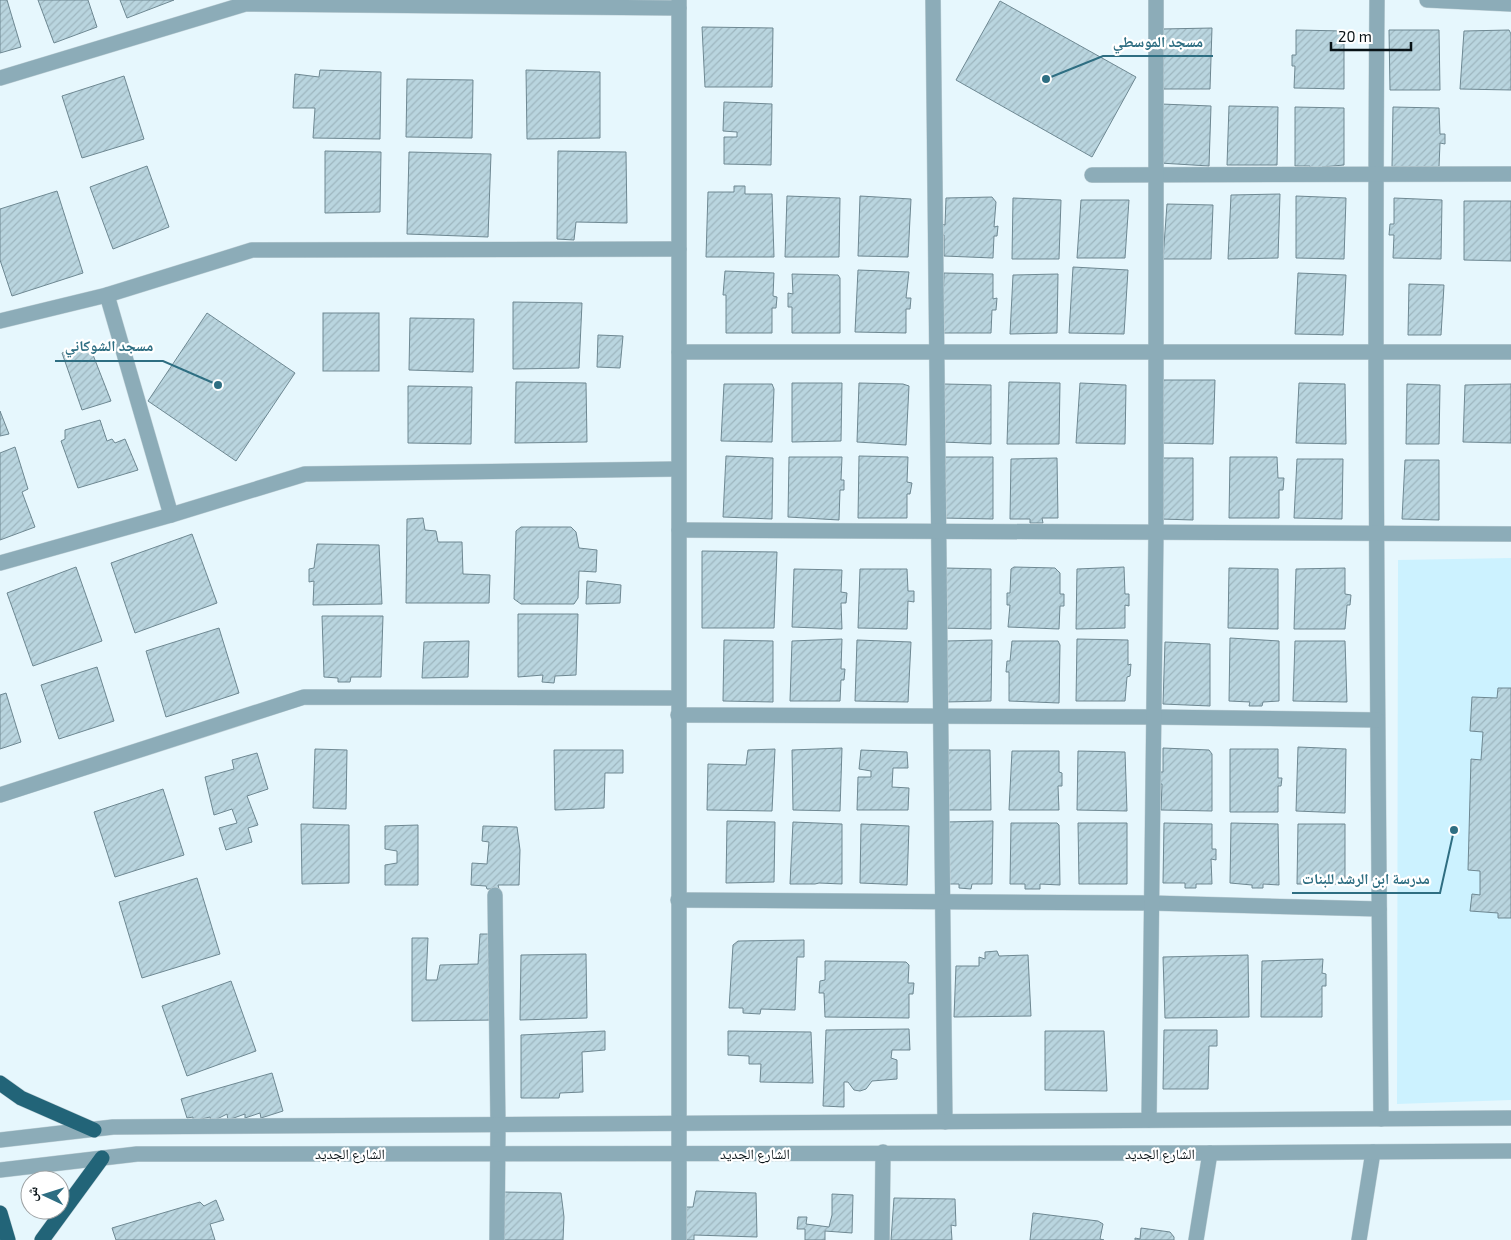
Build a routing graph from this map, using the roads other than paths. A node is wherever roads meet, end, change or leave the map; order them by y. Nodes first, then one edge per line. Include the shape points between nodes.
1 (933, 0) edge
2 (1156, 0) edge
3 (1377, 0) edge
4 (1426, 0) edge
5 (679, 4) edge
6 (1511, 4) edge
7 (0, 78) edge
8 (1376, 174) junction
9 (1511, 174) edge
10 (1092, 175) dead end
11 (1156, 175) junction
12 (679, 249) junction
13 (107, 295) junction
14 (0, 321) edge
15 (679, 352) junction
16 (937, 352) junction
17 (1156, 352) junction
18 (1377, 352) junction
19 (1511, 352) edge
20 (678, 470) junction
21 (171, 515) junction
22 (679, 530) junction
23 (938, 531) junction
24 (1156, 532) junction
25 (1377, 534) junction
26 (1511, 534) edge
27 (0, 563) edge
28 (678, 698) junction
29 (678, 715) junction
30 (940, 717) junction
31 (1154, 717) junction
32 (1377, 720) junction
33 (0, 795) edge
34 (495, 895) dead end
35 (678, 900) junction
36 (942, 902) junction
37 (1151, 903) junction
38 (1379, 908) junction
39 (0, 1083) edge
40 (1511, 1118) edge
41 (1381, 1119) junction
42 (1149, 1120) junction
43 (945, 1122) junction
44 (677, 1124) junction
45 (498, 1125) junction
46 (94, 1130) junction
47 (0, 1140) edge
48 (1511, 1150) edge
49 (883, 1152) junction
50 (1373, 1152) junction
51 (497, 1153) junction
52 (678, 1153) junction
53 (1210, 1153) junction
54 (102, 1158) junction
55 (0, 1170) edge
56 (0, 1213) edge
57 (8, 1240) edge
58 (42, 1240) edge
59 (497, 1240) edge
60 (678, 1240) edge
61 (882, 1240) edge
62 (1196, 1240) edge
63 (1358, 1240) edge

1 - 16 street
2 - 11 street
3 - 8 street
4 - 6 street
5 - 7 street via 245,4
5 - 12 street
8 - 9 street
8 - 11 street
8 - 18 street
10 - 11 street
11 - 17 street
12 - 13 street via 252,250
12 - 15 street
13 - 14 street
13 - 21 street
15 - 16 street
15 - 20 street
16 - 17 street
16 - 23 street
17 - 18 street
17 - 24 street
18 - 19 street
18 - 25 street
20 - 21 street via 305,474
20 - 22 street
21 - 27 street
22 - 23 street
22 - 28 street
23 - 24 street
23 - 30 street
24 - 25 street
24 - 31 street
25 - 26 street
25 - 32 street
28 - 29 street
28 - 33 street via 304,697
29 - 30 street
29 - 35 street
30 - 31 street
30 - 36 street
31 - 32 street
31 - 37 street
32 - 38 street
34 - 45 street
35 - 36 street
35 - 44 street
36 - 37 street
36 - 43 street
37 - 38 street
37 - 42 street
38 - 41 street
39 - 46 highway via 21,1098
40 - 41 street, الشارع الجديد
41 - 42 street, الشارع الجديد
42 - 43 street, الشارع الجديد
43 - 44 street, الشارع الجديد
44 - 45 street, الشارع الجديد
44 - 52 street
45 - 46 street, الشارع الجديد via 113,1127
45 - 51 street
46 - 47 street, الشارع الجديد
48 - 50 street, الشارع الجديد
49 - 52 street, الشارع الجديد
49 - 53 street, الشارع الجديد
49 - 61 street
50 - 53 street, الشارع الجديد
50 - 63 street
51 - 52 street, الشارع الجديد
51 - 54 street, الشارع الجديد via 137,1154
51 - 59 street
52 - 60 street
53 - 62 street
54 - 55 street, الشارع الجديد
54 - 58 highway
56 - 57 highway

